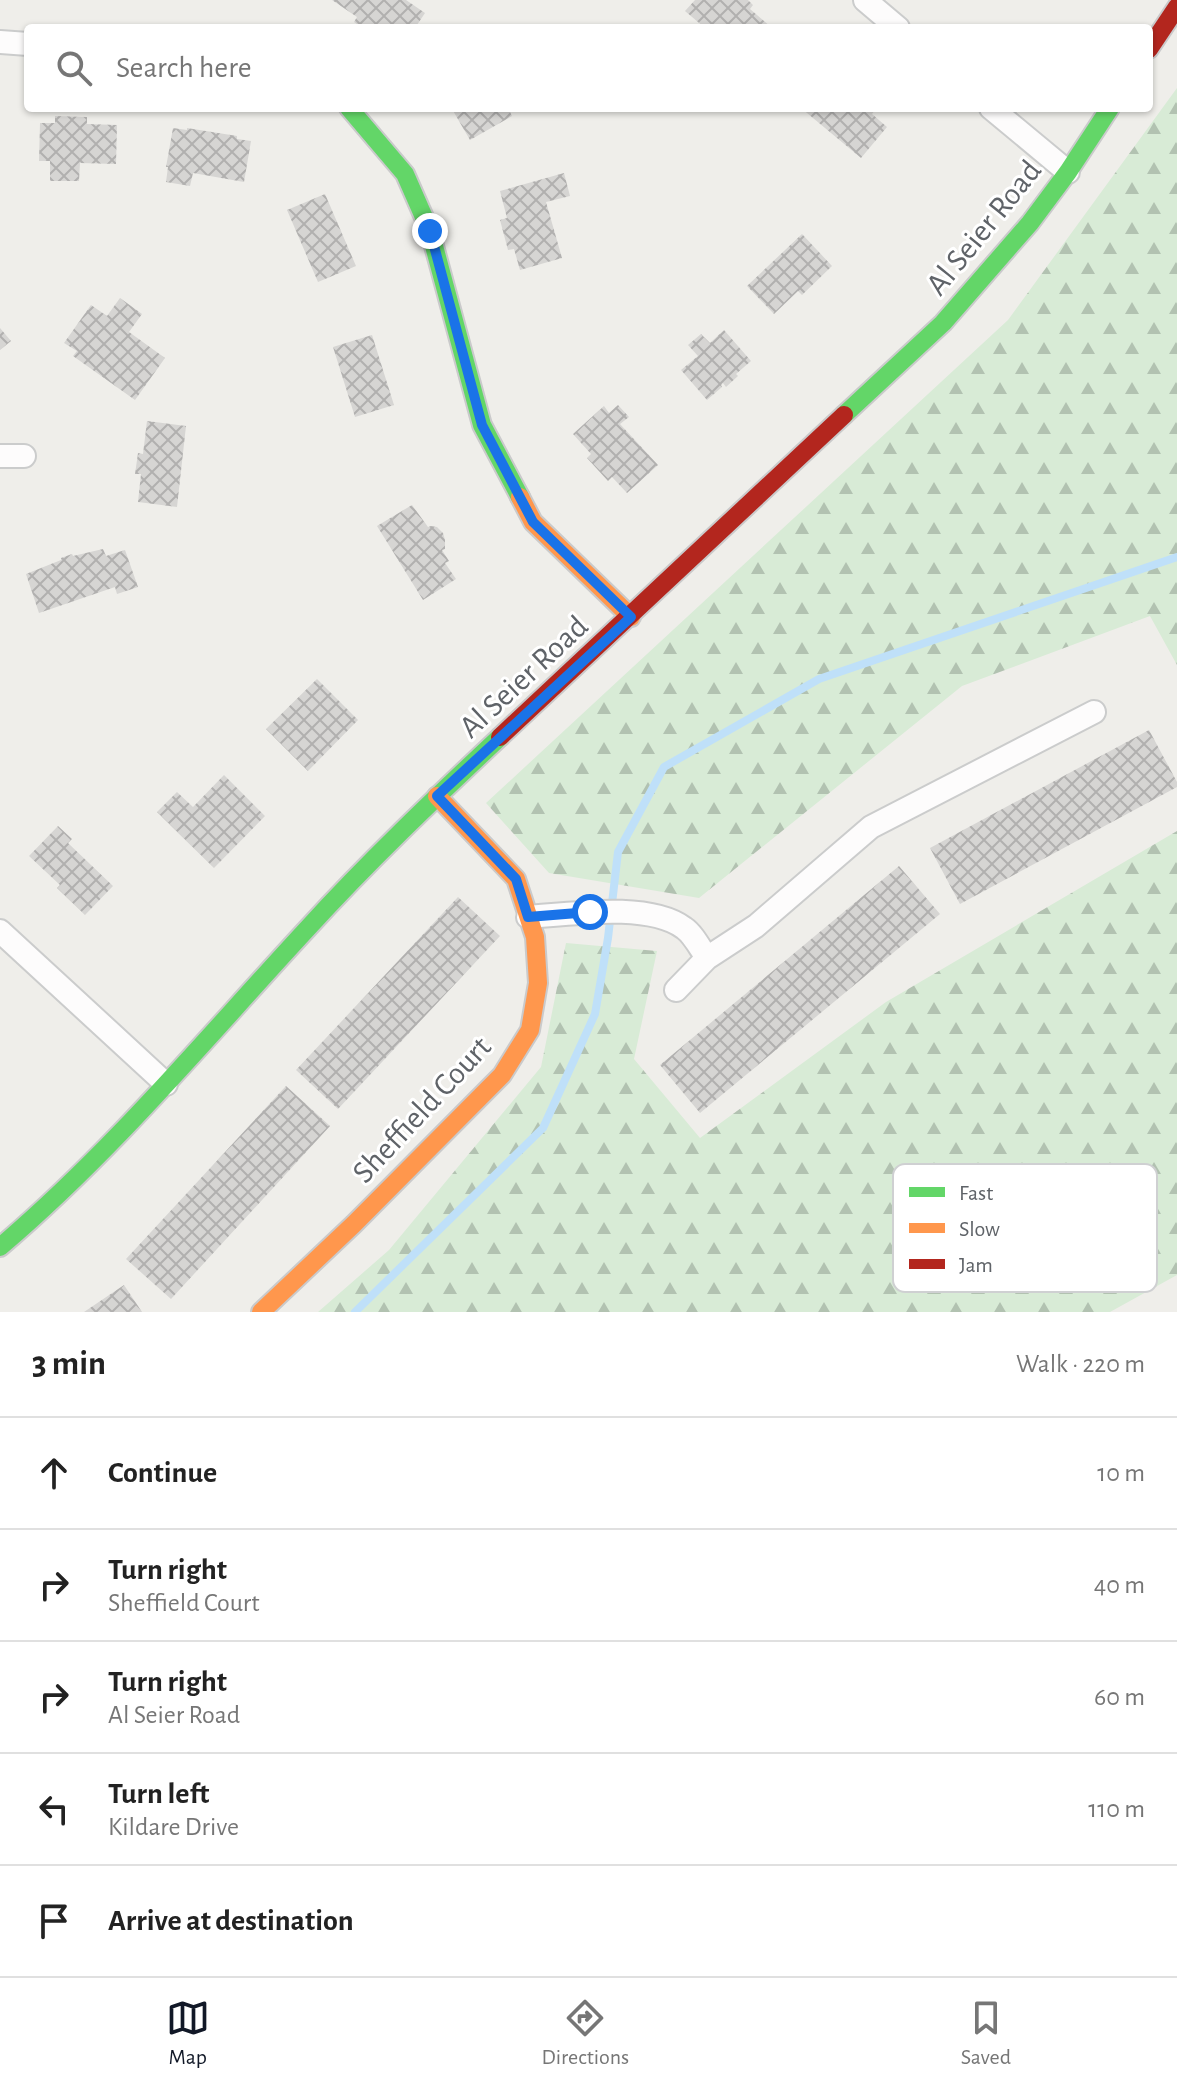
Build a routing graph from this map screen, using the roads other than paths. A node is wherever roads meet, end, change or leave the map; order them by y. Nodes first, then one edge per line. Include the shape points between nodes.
1 (865, 0) edge
2 (1177, 7) edge
3 (893, 24) edge
4 (0, 42) edge
5 (1153, 43) edge
6 (24, 44) edge
7 (352, 112) edge
8 (996, 112) edge
9 (1107, 112) edge
10 (1068, 172) junction
11 (0, 456) edge
12 (24, 456) dead end
13 (631, 617) junction
14 (1094, 712) dead end
15 (437, 796) junction
16 (528, 917) junction
17 (0, 931) edge
18 (707, 958) junction
19 (676, 990) dead end
20 (166, 1084) junction
21 (0, 1247) edge
22 (261, 1312) edge

1 - 3 street
2 - 5 street
4 - 6 street
7 - 13 street via 405,174 424,217 482,425 533,522
8 - 10 street
9 - 10 street, Al Seier Road
10 - 13 street, Al Seier Road via 943,323
11 - 12 street
13 - 15 street, Al Seier Road
14 - 18 street via 871,827 756,926
15 - 16 street, Sheffield Court via 516,879
15 - 20 street, Al Seier Road via 309,926
16 - 18 street via 590,912 665,917 687,930
16 - 22 street, Sheffield Court via 538,983 530,1030 502,1075
17 - 20 street
18 - 19 street
20 - 21 street, Al Seier Road via 105,1150

